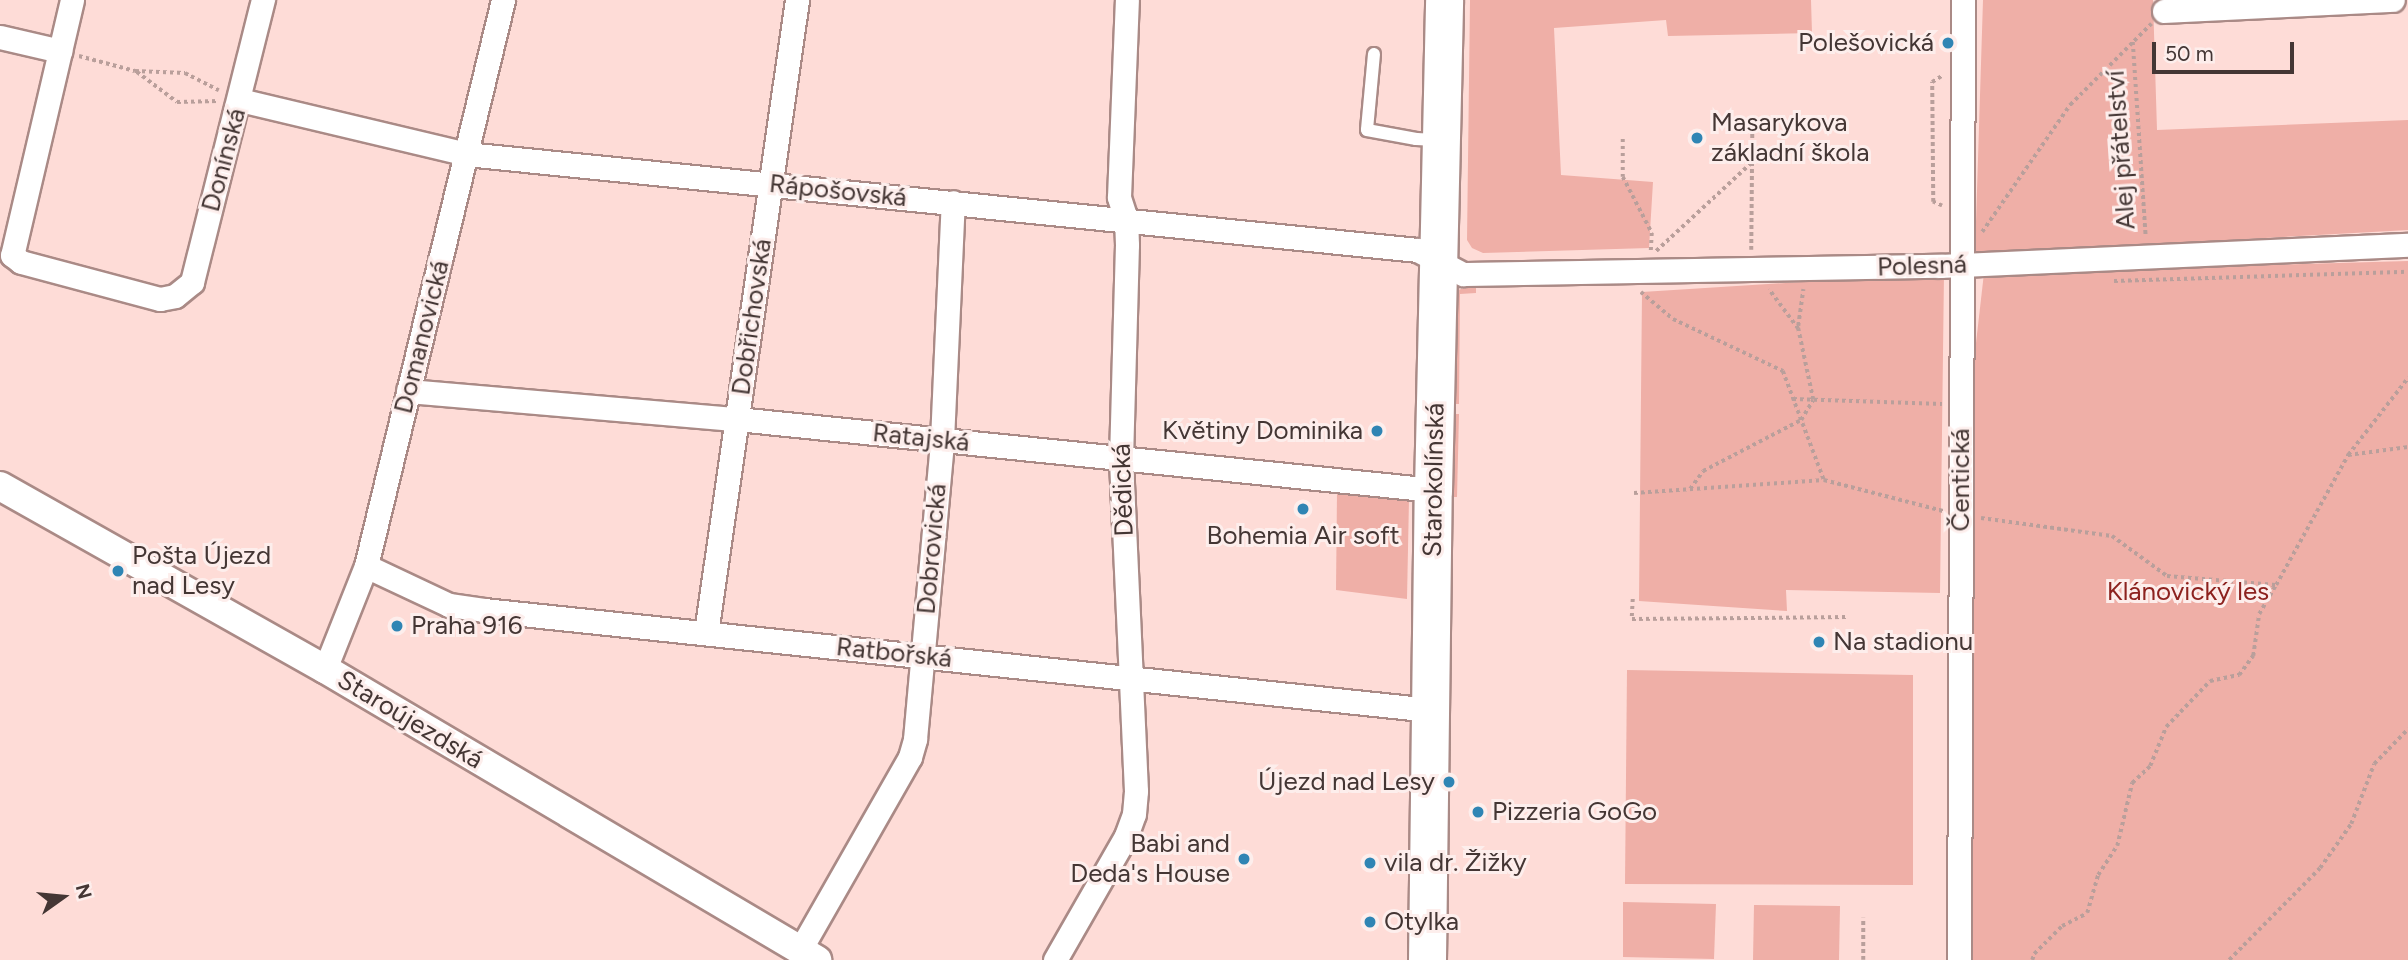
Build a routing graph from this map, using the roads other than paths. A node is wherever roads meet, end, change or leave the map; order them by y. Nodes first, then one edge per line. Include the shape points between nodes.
1 (72, 0) edge
2 (263, 0) edge
3 (503, 0) edge
4 (797, 0) edge
5 (1127, 0) edge
6 (1444, 0) edge
7 (1963, 0) edge
8 (2393, 0) edge
9 (2164, 11) road end
10 (0, 37) edge
11 (60, 51) junction
12 (1374, 54) dead end
13 (240, 100) junction
14 (1441, 140) junction
15 (467, 154) junction
16 (771, 185) junction
17 (953, 202) junction
18 (1126, 219) junction
19 (2408, 245) edge
20 (1963, 257) junction
21 (1439, 260) junction
22 (408, 391) junction
23 (737, 419) junction
24 (942, 440) junction
25 (1121, 459) junction
26 (0, 486) edge
27 (1433, 490) junction
28 (366, 566) junction
29 (706, 633) junction
30 (923, 656) junction
31 (325, 669) junction
32 (1131, 678) junction
33 (1431, 709) junction
34 (809, 955) edge
35 (1055, 960) edge
36 (1427, 960) edge
37 (1959, 960) edge

1 - 11 street
2 - 13 street, Donínská
3 - 15 street, Domanovická
4 - 16 street, Dobřichovská
5 - 18 street, Dědická via 1119,197
6 - 14 main road, Starokolínská
7 - 20 street, Čentická
8 - 9 street
10 - 11 street
11 - 13 street, Donínská via 12,255 21,262 160,299 175,296 192,282
12 - 14 lane via 1367,130
13 - 15 street, Rápošovská
14 - 21 main road, Starokolínská
15 - 16 street, Rápošovská
15 - 22 street, Domanovická
16 - 17 street, Rápošovská
16 - 23 street, Dobřichovská
17 - 18 street, Rápošovská
17 - 24 street, Dobrovická
18 - 21 street, Rápošovská via 1417,250
18 - 25 street, Dědická
19 - 20 street, Polesná via 2147,256
20 - 21 street, Polesná via 1805,269 1753,263 1463,274
20 - 37 street, Čentická
21 - 27 main road, Starokolínská
22 - 23 street, Ratajská
22 - 28 street, Domanovická
23 - 24 street, Ratajská
23 - 29 street, Dobřichovská
24 - 25 street, Ratajská
24 - 30 street, Dobrovická
25 - 27 street, Ratajská
25 - 32 street, Dědická
26 - 31 street, Staroújezdská
27 - 33 main road, Starokolínská
28 - 29 street, Ratbořská via 449,605
28 - 31 street, Domanovická
29 - 30 street, Ratbořská
30 - 32 street, Ratbořská
30 - 34 street, Dobrovická via 910,757
31 - 34 street, Staroújezdská
32 - 33 street, Ratbořská
32 - 35 street, Dědická via 1134,814
33 - 36 main road, Starokolínská

